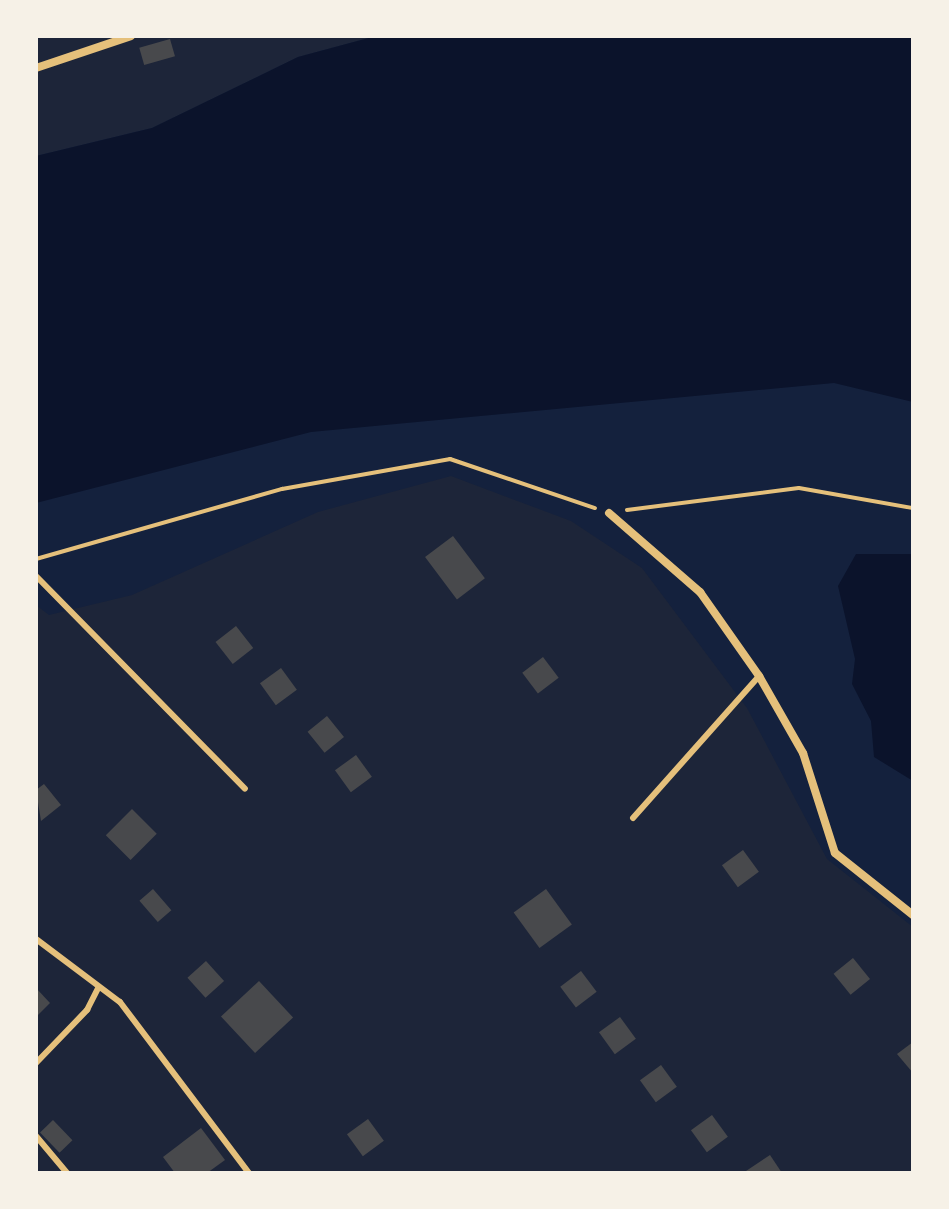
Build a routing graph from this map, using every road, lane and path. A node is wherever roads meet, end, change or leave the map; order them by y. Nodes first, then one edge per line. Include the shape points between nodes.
1 (131, 36) edge
2 (36, 68) edge
3 (913, 508) edge
4 (609, 513) junction
5 (36, 559) edge
6 (36, 576) edge
7 (759, 676) junction
8 (245, 789) dead end
9 (633, 818) dead end
10 (913, 915) edge
11 (36, 939) edge
12 (98, 988) junction
13 (36, 1063) edge
14 (36, 1136) edge
15 (67, 1173) edge
16 (249, 1173) edge

1 - 2 street
3 - 4 path via 799,488
4 - 5 path via 450,459 282,489
4 - 7 street via 700,592
6 - 8 lane
7 - 9 lane
7 - 10 street via 803,753 835,853
11 - 12 lane
12 - 13 lane via 87,1010
12 - 16 lane via 120,1002 166,1057
14 - 15 lane

